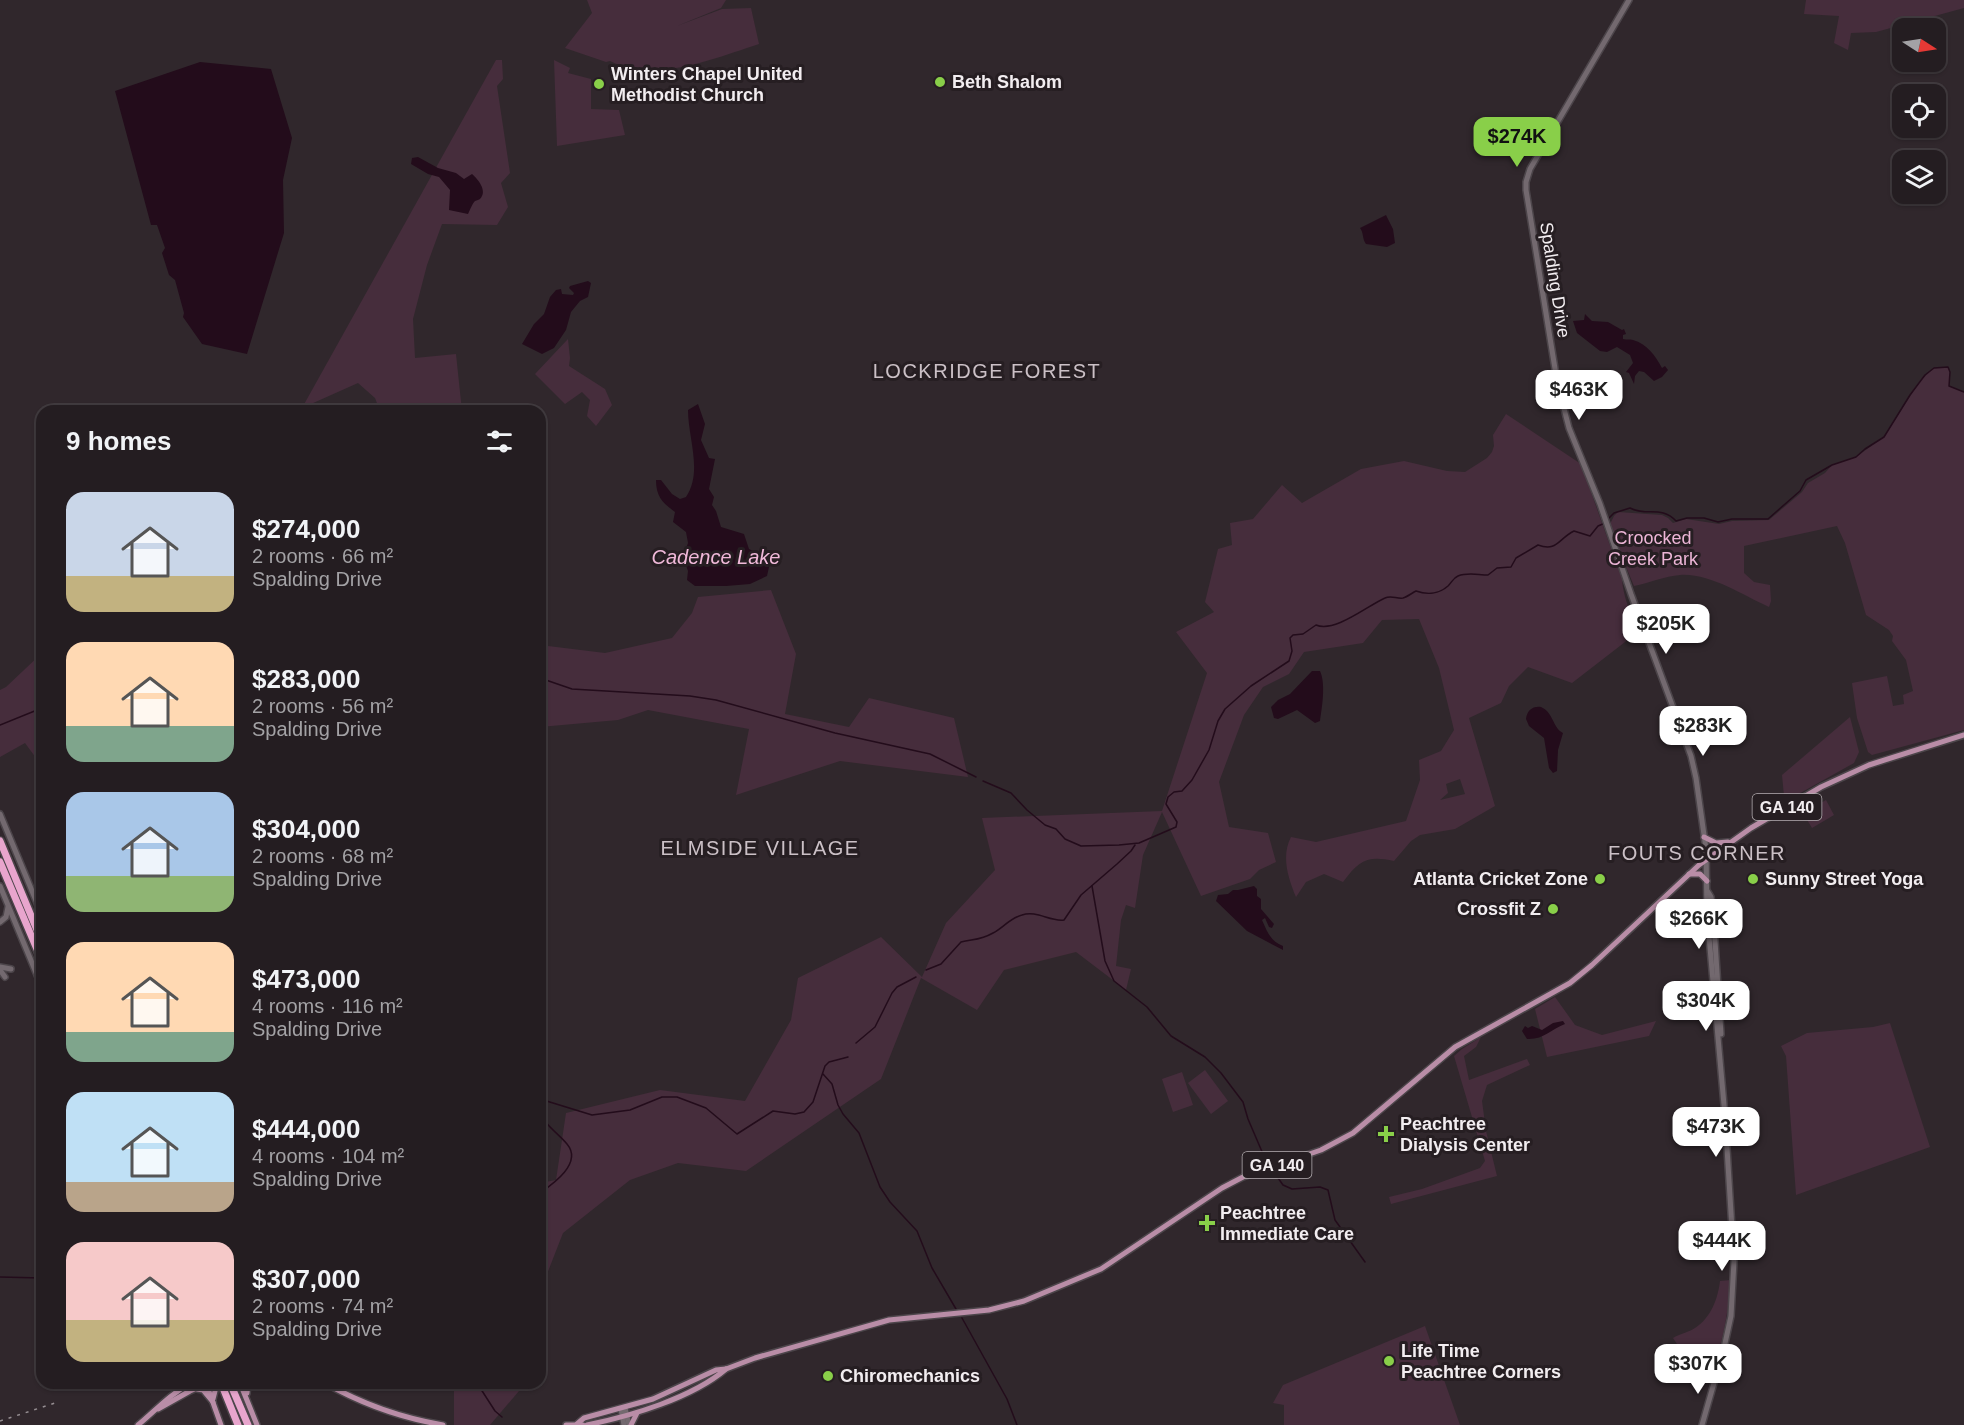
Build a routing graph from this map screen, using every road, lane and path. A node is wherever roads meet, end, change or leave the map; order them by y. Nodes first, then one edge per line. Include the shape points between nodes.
1 (1629, 0) edge
2 (1964, 735) edge
3 (0, 814) edge
4 (1704, 837) junction
5 (0, 841) edge
6 (1729, 842) junction
7 (1706, 859) junction
8 (0, 862) edge
9 (1689, 874) junction
10 (1707, 881) junction
11 (0, 886) edge
12 (36, 901) edge
13 (8, 906) junction
14 (0, 922) edge
15 (16, 925) junction
16 (36, 928) edge
17 (36, 947) edge
18 (0, 968) edge
19 (11, 969) dead end
20 (36, 973) edge
21 (5, 977) dead end
22 (726, 1369) junction
23 (181, 1389) edge
24 (194, 1389) edge
25 (209, 1389) edge
26 (217, 1389) edge
27 (229, 1389) edge
28 (230, 1389) edge
29 (244, 1389) edge
30 (245, 1389) edge
31 (247, 1389) edge
32 (338, 1389) edge
33 (247, 1393) junction
34 (213, 1402) junction
35 (170, 1404) junction
36 (623, 1409) junction
37 (156, 1410) junction
38 (638, 1412) junction
39 (625, 1416) junction
40 (138, 1425) edge
41 (221, 1425) edge
42 (238, 1425) edge
43 (248, 1425) edge
44 (259, 1425) edge
45 (443, 1425) edge
46 (566, 1425) edge
47 (582, 1425) edge
48 (624, 1425) edge
49 (630, 1425) edge
50 (1702, 1425) edge

1 - 4 main road, Spalding Drive via 1526,182 1559,393 1691,756
2 - 6 main road, GA 140 via 1897,754 1836,779
3 - 12 main road
4 - 6 main road via 1716,843
4 - 7 main road, Spalding Drive
5 - 16 highway
6 - 7 main road, GA 140
7 - 9 main road, GA 140
7 - 10 main road, Spalding Drive
8 - 17 highway
9 - 10 main road via 1700,874
9 - 22 main road, GA 140 via 1570,983 1455,1047 1353,1132 1321,1150 1222,1188 1101,1269 1002,1308 889,1320
10 - 50 main road, Spalding Drive via 1734,1292 1724,1348
11 - 13 main road
13 - 14 main road via 6,917
13 - 15 main road
14 - 15 main road
15 - 20 main road
18 - 19 main road
18 - 21 main road
22 - 36 main road, GA 140
22 - 38 main road, GA 140 via 668,1401
23 - 37 main road
24 - 35 main road
25 - 34 main road
26 - 34 main road
27 - 42 highway
28 - 43 highway
29 - 44 main road
30 - 33 main road
31 - 33 main road
32 - 45 main road via 374,1406
33 - 44 main road
34 - 35 main road via 198,1389
34 - 41 main road
35 - 37 main road
36 - 39 main road
36 - 47 main road, GA 140 via 584,1418
37 - 40 main road
38 - 39 main road, GA 140
38 - 49 main road
39 - 47 main road, GA 140
39 - 48 main road
39 - 49 main road
46 - 47 main road, GA 140

